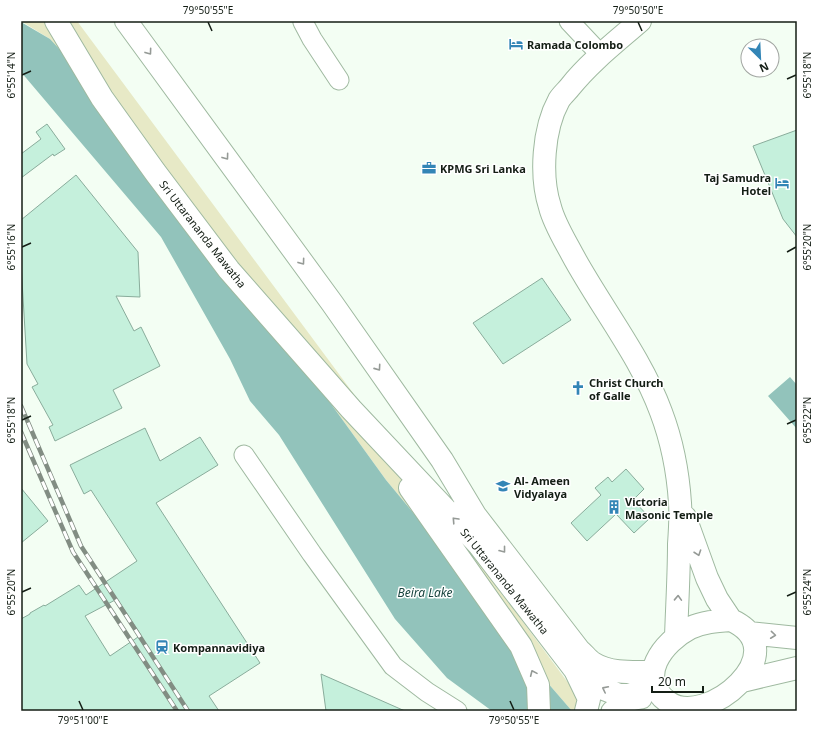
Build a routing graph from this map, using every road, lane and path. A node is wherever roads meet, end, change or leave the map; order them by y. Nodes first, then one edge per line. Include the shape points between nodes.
1 (56, 21) edge
2 (126, 21) edge
3 (304, 21) edge
4 (569, 21) edge
5 (640, 21) edge
6 (600, 55) junction
7 (339, 80) dead end
8 (372, 431) junction
9 (244, 455) dead end
10 (680, 503) junction
11 (475, 515) junction
12 (731, 620) junction
13 (749, 633) junction
14 (676, 637) junction
15 (797, 638) edge
16 (797, 668) edge
17 (575, 670) junction
18 (742, 681) junction
19 (648, 692) edge
20 (587, 705) edge
21 (681, 709) edge
22 (457, 711) edge
23 (539, 711) edge
24 (611, 711) edge

1 - 8 main road, Sri Uttarananda Mawatha via 102,98 154,172 229,270
2 -> 11 main road via 332,303 442,460
3 - 7 street via 312,39
4 - 6 street
5 - 6 main road
6 - 10 main road via 559,100 548,129 544,174 550,208 584,276 637,361 658,404 674,455
8 - 11 main road, Sri Uttarananda Mawatha via 442,480
17 -> 8 main road, Sri Uttarananda Mawatha via 479,545
23 -> 8 main road via 538,685 521,646 447,543
9 - 22 street via 393,666
10 -> 12 main road via 707,578
14 -> 10 main road
11 -> 19 main road, Sri Uttarananda Mawatha via 580,650 593,663 614,671
12 - 13 main road via 740,624
12 - 14 main road via 703,623
13 -> 15 main road
13 - 18 main road via 755,654
14 - 19 main road via 655,663
16 - 18 main road
19 -> 17 main road, Sri Uttarananda Mawatha via 619,695 604,690
17 - 20 main road
18 - 21 main road via 720,698
19 - 21 main road
19 - 24 street via 616,706

